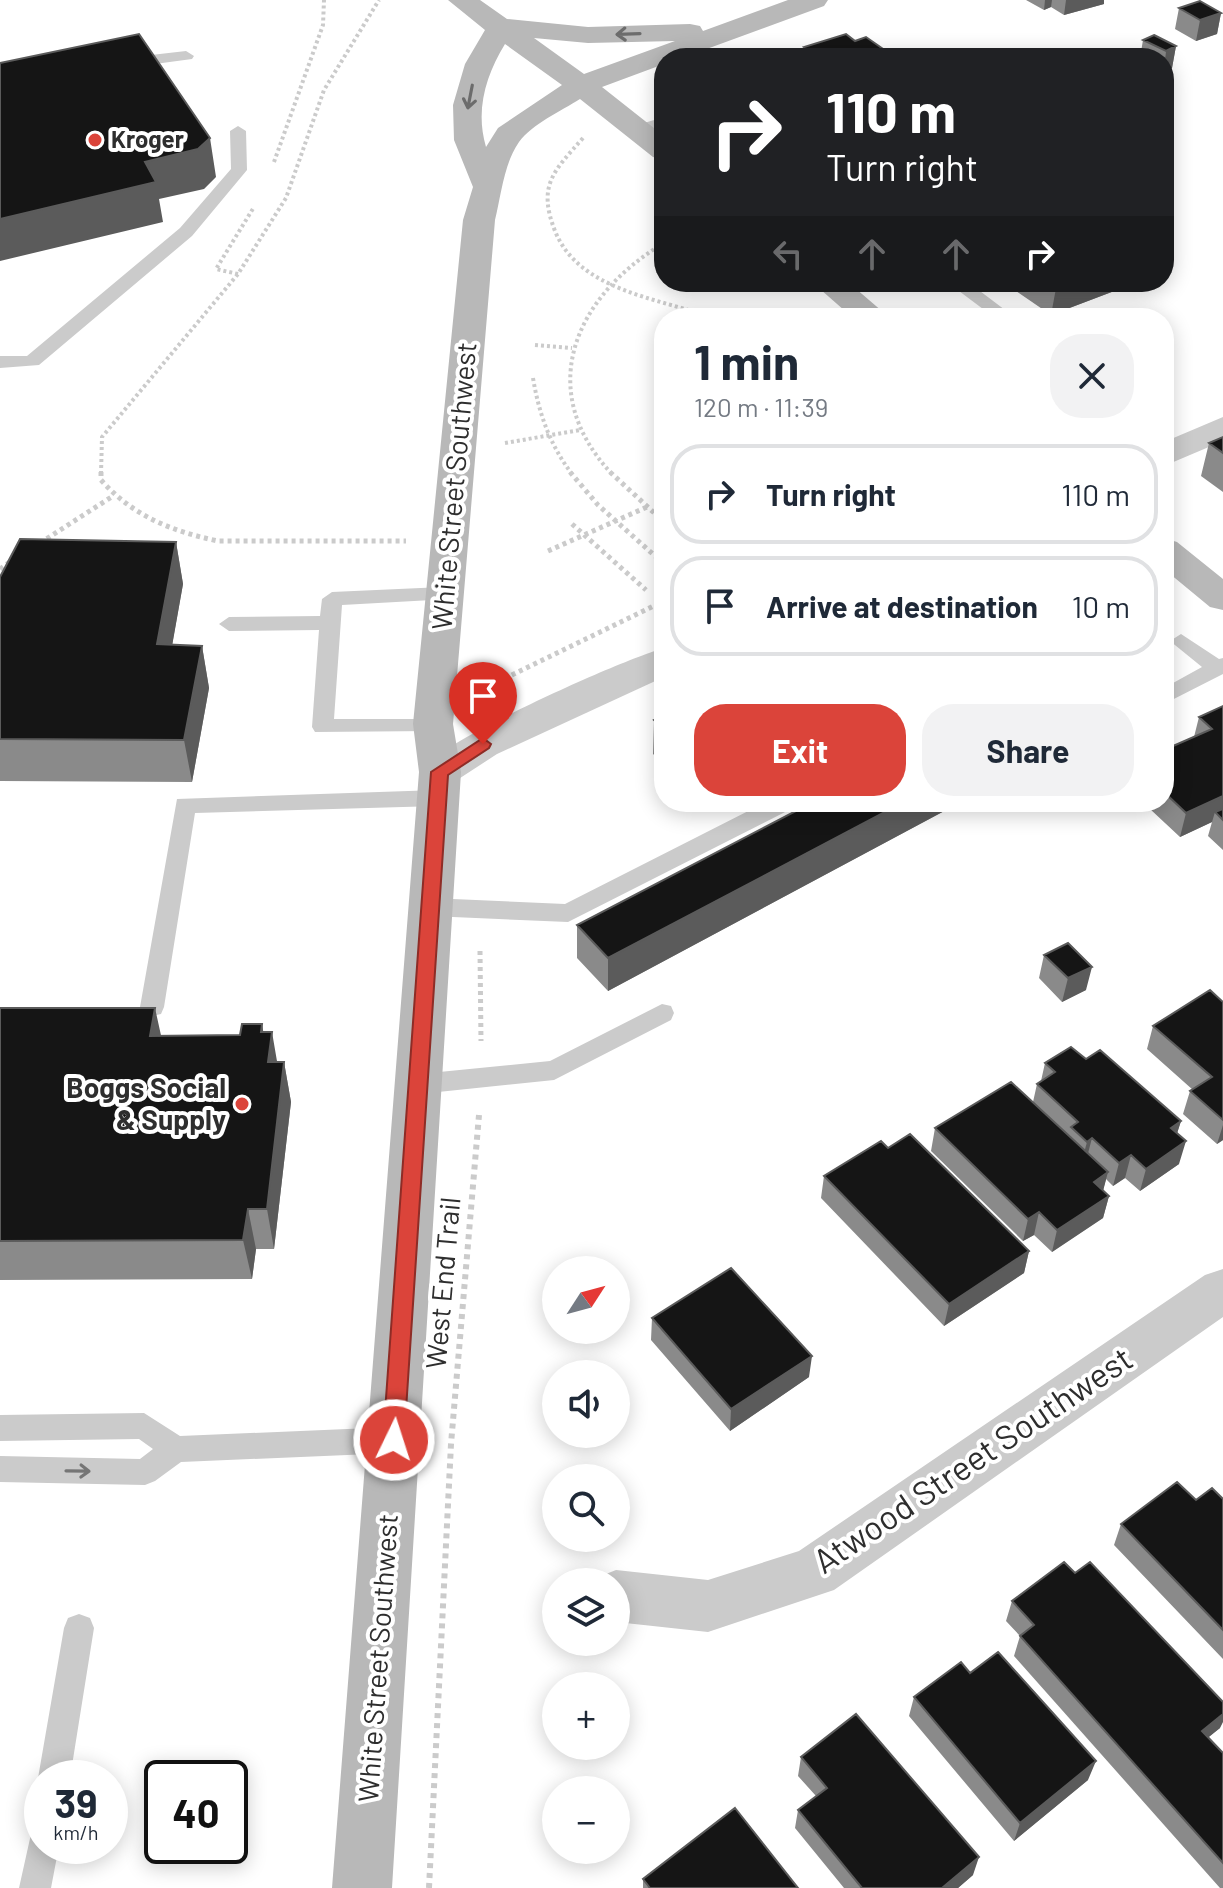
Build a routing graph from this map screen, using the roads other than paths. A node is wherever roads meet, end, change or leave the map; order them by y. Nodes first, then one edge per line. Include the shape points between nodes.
1 (465, 0) edge
2 (814, 0) edge
3 (501, 27) junction
4 (734, 29) junction
5 (695, 48) edge
6 (186, 56) dead end
7 (654, 63) edge
8 (113, 65) edge
9 (581, 85) junction
10 (651, 126) edge
11 (238, 131) dead end
12 (488, 187) junction
13 (840, 292) edge
14 (970, 292) edge
15 (860, 308) edge
16 (993, 308) edge
17 (0, 362) edge
18 (1223, 428) edge
19 (1174, 450) edge
20 (1174, 558) edge
21 (443, 594) junction
22 (1223, 598) edge
23 (330, 623) junction
24 (229, 624) dead end
25 (1181, 641) dead end
26 (654, 666) edge
27 (1220, 666) edge
28 (1174, 691) edge
29 (433, 724) junction
30 (439, 785) junction
31 (765, 812) edge
32 (430, 907) junction
33 (152, 1007) edge
34 (662, 1013) dead end
35 (419, 1084) junction
36 (1223, 1290) edge
37 (0, 1428) edge
38 (394, 1440) junction
39 (175, 1449) junction
40 (0, 1469) edge
41 (630, 1598) edge
42 (79, 1628) dead end
43 (57, 1760) edge
44 (40, 1864) edge
45 (35, 1888) edge
46 (362, 1888) edge

1 - 3 street
2 - 4 street, White Street Southwest
4 -> 3 street via 588,35
3 - 9 street
3 -> 12 street via 483,55 467,108 468,135
4 - 5 street, White Street Southwest
6 - 8 lane
7 - 9 street, White Street Southwest
9 - 10 street
9 - 12 street, White Street Southwest via 509,134
11 - 17 lane via 239,170 186,232 32,361
12 - 21 street, White Street Southwest via 479,220
13 - 15 street
14 - 16 lane
18 - 19 street
20 - 22 street
21 - 23 lane via 332,599
21 - 29 street, White Street Southwest
23 - 24 lane
23 - 29 lane via 323,727
25 - 27 lane
26 - 30 street via 483,744
27 - 28 lane
29 - 30 street, White Street Southwest
30 - 32 street, White Street Southwest
30 - 33 lane via 185,805
31 - 32 lane via 568,913
32 - 35 street, White Street Southwest
34 - 35 lane via 554,1070
35 - 38 street, White Street Southwest
36 - 41 street, Atwood Street Southwest via 815,1572 708,1606
37 - 39 lane via 144,1426
38 - 39 lane
38 - 46 street, White Street Southwest
40 -> 39 lane via 145,1472
42 - 43 lane
44 - 45 lane

